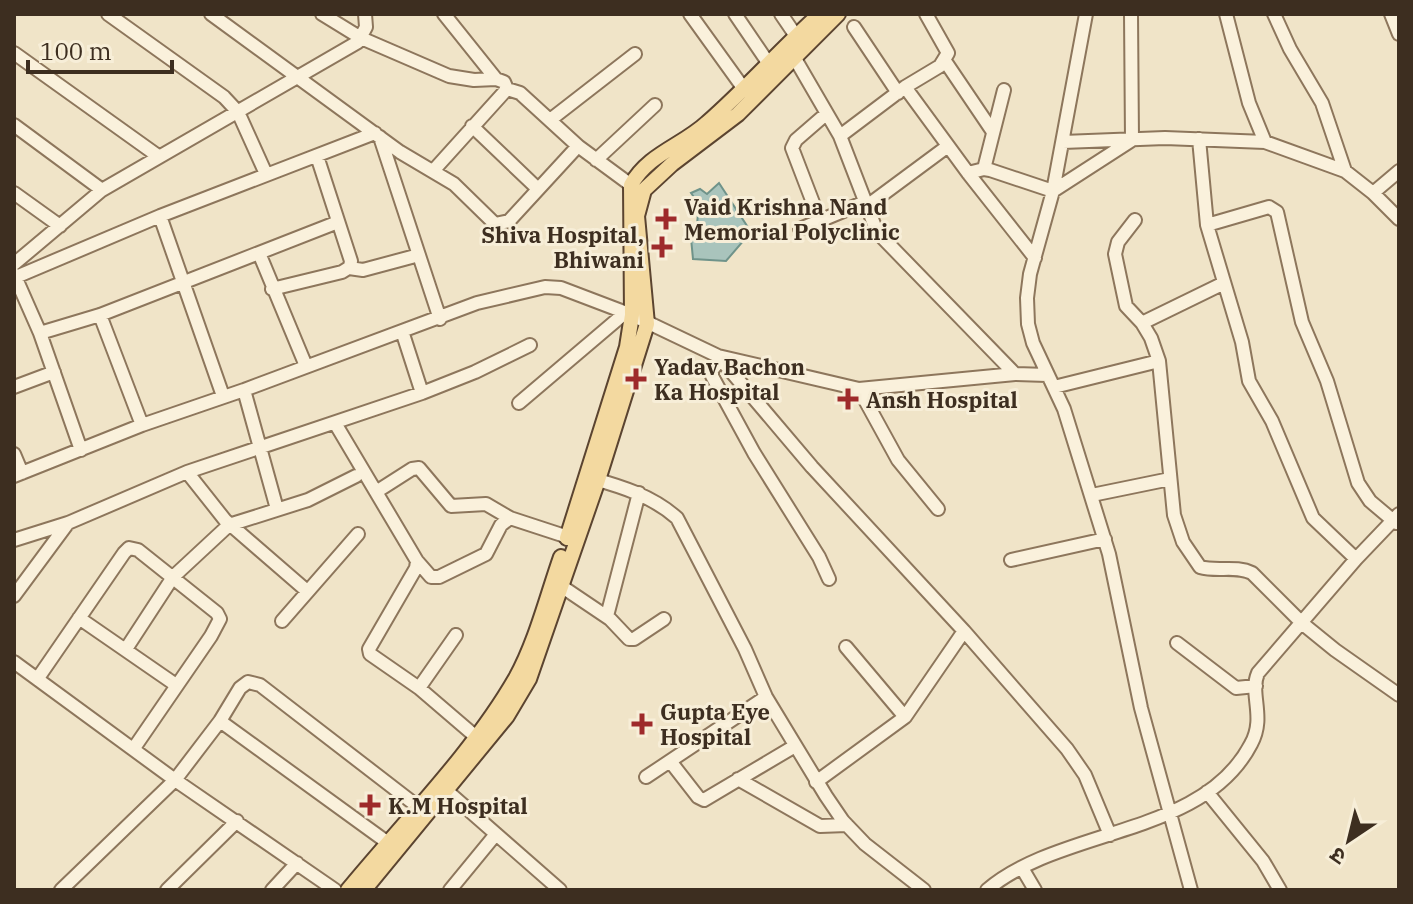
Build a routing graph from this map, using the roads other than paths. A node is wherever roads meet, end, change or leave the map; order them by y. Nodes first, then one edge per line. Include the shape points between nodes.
1 (108, 14) edge
2 (211, 14) edge
3 (322, 14) edge
4 (365, 14) edge
5 (444, 14) edge
6 (690, 14) edge
7 (735, 14) edge
8 (781, 14) edge
9 (820, 14) edge
10 (838, 14) edge
11 (926, 14) edge
12 (1086, 14) edge
13 (1131, 14) edge
14 (1226, 14) edge
15 (1274, 14) edge
16 (1391, 14) edge
17 (854, 27) dead end
18 (1399, 34) edge
19 (361, 38) junction
20 (792, 46) junction
21 (14, 53) edge
22 (635, 54) dead end
23 (945, 61) junction
24 (769, 64) junction
25 (299, 77) junction
26 (496, 79) junction
27 (507, 89) junction
28 (744, 89) junction
29 (902, 90) junction
30 (1004, 90) dead end
31 (655, 105) dead end
32 (238, 112) junction
33 (826, 114) junction
34 (550, 120) junction
35 (14, 125) edge
36 (472, 126) junction
37 (993, 132) junction
38 (378, 135) junction
39 (840, 136) junction
40 (1199, 139) junction
41 (1132, 140) junction
42 (1063, 142) junction
43 (1265, 142) junction
44 (578, 146) junction
45 (948, 146) junction
46 (158, 156) junction
47 (317, 156) junction
48 (596, 160) junction
49 (984, 169) junction
50 (433, 171) junction
51 (1345, 171) junction
52 (1399, 171) edge
53 (968, 173) junction
54 (266, 174) junction
55 (631, 185) junction
56 (538, 189) junction
57 (102, 190) junction
58 (1053, 191) junction
59 (14, 193) edge
60 (1373, 193) junction
61 (866, 204) junction
62 (160, 216) junction
63 (1399, 219) edge
64 (1135, 220) dead end
65 (820, 221) junction
66 (338, 222) junction
67 (1207, 225) junction
68 (60, 226) junction
69 (800, 229) dead end
70 (259, 253) junction
71 (419, 255) junction
72 (1035, 258) junction
73 (16, 264) edge
74 (349, 268) junction
75 (183, 281) junction
76 (1224, 283) junction
77 (272, 289) junction
78 (628, 314) junction
79 (100, 315) junction
80 (440, 319) junction
81 (1142, 323) junction
82 (647, 324) junction
83 (402, 331) junction
84 (40, 333) junction
85 (530, 345) dead end
86 (719, 357) junction
87 (1159, 361) junction
88 (306, 366) junction
89 (54, 372) junction
90 (1015, 374) junction
91 (1047, 375) junction
92 (14, 387) edge
93 (1054, 387) junction
94 (859, 389) junction
95 (244, 390) junction
96 (422, 393) junction
97 (223, 396) junction
98 (519, 403) dead end
99 (335, 423) junction
100 (142, 425) junction
101 (262, 448) junction
102 (81, 450) junction
103 (14, 454) edge
104 (187, 472) junction
105 (18, 475) edge
106 (356, 476) dead end
107 (591, 478) junction
108 (1170, 479) junction
109 (376, 492) junction
110 (639, 493) junction
111 (1092, 495) junction
112 (277, 509) junction
113 (938, 509) dead end
114 (510, 518) junction
115 (1397, 520) edge
116 (68, 523) junction
117 (229, 525) junction
118 (358, 534) dead end
119 (568, 537) junction
120 (1105, 539) junction
121 (14, 540) edge
122 (1356, 559) junction
123 (1011, 560) dead end
124 (417, 561) junction
125 (173, 577) junction
126 (829, 579) dead end
127 (561, 586) junction
128 (307, 591) junction
129 (14, 596) edge
130 (607, 616) junction
131 (79, 618) junction
132 (664, 619) dead end
133 (282, 621) dead end
134 (1303, 624) junction
135 (964, 631) junction
136 (456, 635) dead end
137 (1177, 643) dead end
138 (846, 647) dead end
139 (126, 649) junction
140 (14, 662) edge
141 (38, 678) junction
142 (176, 685) junction
143 (1256, 686) junction
144 (419, 688) junction
145 (1399, 695) edge
146 (766, 697) junction
147 (905, 717) junction
148 (220, 721) junction
149 (475, 736) junction
150 (795, 746) junction
151 (134, 748) junction
152 (670, 761) junction
153 (646, 777) dead end
154 (738, 779) junction
155 (175, 780) junction
156 (816, 782) junction
157 (447, 791) junction
158 (1207, 792) junction
159 (417, 806) junction
160 (1169, 812) junction
161 (237, 821) junction
162 (847, 825) junction
163 (496, 834) junction
164 (1110, 835) junction
165 (392, 846) junction
166 (297, 863) junction
167 (1022, 868) junction
168 (554, 888) edge
169 (61, 890) edge
170 (167, 890) edge
171 (272, 890) edge
172 (335, 890) edge
173 (348, 890) edge
174 (364, 890) edge
175 (450, 890) edge
176 (924, 890) edge
177 (987, 890) edge
178 (1035, 890) edge
179 (1191, 890) edge
180 (1280, 890) edge

1 - 32 street
2 - 25 street
3 - 19 street
4 - 19 street
5 - 26 street
6 - 28 street
7 - 24 street
8 - 20 street
9 - 20 main road
10 - 20 main road
11 - 23 street via 948,53
12 - 42 street
13 - 41 street
14 - 43 street
15 - 51 street via 1322,103
16 - 18 street
17 - 29 street
19 - 25 street
19 - 26 street via 456,78
20 - 24 main road
20 - 33 street
20 - 82 main road via 738,114 644,190 637,216
21 - 46 street
22 - 34 street
23 - 29 street
23 - 37 street
24 - 28 main road
25 - 32 street
25 - 38 street
26 - 27 street
27 - 34 street via 520,93
27 - 36 street
28 - 55 main road via 705,126 652,159
29 - 39 street
29 - 45 street
30 - 37 street
31 - 48 street
32 - 46 street
32 - 54 street
33 - 39 street
33 - 65 street via 792,148
34 - 44 street
35 - 57 street
36 - 50 street
36 - 56 street
37 - 49 street
38 - 47 street
38 - 50 street
38 - 71 street
39 - 61 street
40 - 41 street
40 - 43 street
40 - 67 street
41 - 42 street
41 - 58 street
42 - 58 street
43 - 51 street
44 - 48 street
44 - 56 street
45 - 53 street
45 - 61 street
46 - 57 street
47 - 54 street
47 - 66 street
48 - 55 street
49 - 53 street
49 - 58 street
50 - 56 street via 461,189 498,225 509,221
51 - 60 street
52 - 60 street
53 - 72 street
54 - 62 street
55 - 78 main road
57 - 68 street
58 - 72 street
59 - 68 street
60 - 63 street
61 - 65 street
61 - 90 street via 882,238
62 - 73 street
62 - 75 street
64 - 81 street via 1115,254 1126,306
65 - 69 street
66 - 70 street
66 - 74 street
67 - 76 street
67 - 115 street via 1269,207 1277,212 1302,322 1327,381 1358,483 1370,501
68 - 73 street
70 - 75 street
70 - 77 street
71 - 74 street via 363,270
71 - 80 street
72 - 91 street via 1028,324
73 - 84 street
74 - 77 street
75 - 79 street
75 - 97 street
76 - 81 street
76 - 122 street via 1249,381 1272,421 1307,507
77 - 88 street
78 - 80 street via 545,287 477,303
78 - 82 street
78 - 98 street
78 - 107 main road via 627,347
79 - 84 street
79 - 100 street
80 - 83 street
81 - 87 street
82 - 86 street
82 - 107 main road
83 - 88 street
83 - 96 street
84 - 89 street
85 - 96 street
86 - 94 street
86 - 126 street via 712,372 718,388
86 - 135 street
87 - 93 street
87 - 108 street
88 - 95 street
89 - 92 street
89 - 102 street
90 - 91 street
90 - 94 street
91 - 93 street
93 - 111 street
94 - 113 street via 898,460
95 - 97 street
95 - 101 street
96 - 99 street
97 - 100 street
99 - 101 street
99 - 109 street
100 - 102 street
101 - 104 street
101 - 112 street
102 - 105 street
103 - 105 street
104 - 116 street
104 - 117 street
106 - 112 street
107 - 110 street
107 - 119 main road
107 - 127 main road
108 - 111 street
108 - 134 street via 1177,528 1198,564 1205,569 1244,569
109 - 114 street via 419,468 451,506 486,504
109 - 124 street
110 - 130 street
110 - 146 street via 665,507 682,525
111 - 120 street
112 - 117 street
114 - 119 street
114 - 124 street via 486,554 439,577 431,577
115 - 122 street
116 - 121 street
116 - 129 street
117 - 125 street
117 - 128 street
118 - 128 street
119 - 149 main road via 517,675
120 - 123 street
120 - 160 street via 1132,672
122 - 134 street
124 - 144 street via 369,651
125 - 131 street via 129,548
125 - 139 street
125 - 142 street via 220,619
127 - 130 street
127 - 157 main road via 519,699
128 - 133 street
130 - 132 street via 632,640
131 - 139 street
131 - 141 street
134 - 143 street via 1258,673
134 - 145 street
135 - 147 street
135 - 164 street via 1078,763
136 - 144 street
137 - 143 street via 1231,686
138 - 147 street
139 - 142 street
140 - 141 street
141 - 151 street
142 - 151 street
143 - 158 street via 1259,719 1252,743 1238,765
144 - 149 street
146 - 150 street
146 - 152 street
147 - 156 street
148 - 155 street
148 - 159 street via 240,688 254,682
148 - 165 street
149 - 159 main road
150 - 154 street
150 - 156 street
151 - 155 street
152 - 153 street
152 - 154 street via 700,799
154 - 162 street via 820,826
155 - 161 street
155 - 169 street
156 - 162 street
157 - 163 street
157 - 165 main road
158 - 160 street
158 - 180 street
159 - 165 main road
160 - 164 street
160 - 179 street
161 - 166 street
161 - 170 street
162 - 176 street
163 - 168 street
163 - 175 street
164 - 167 street
165 - 173 main road
165 - 174 main road
166 - 171 street
166 - 172 street
167 - 177 street
167 - 178 street

